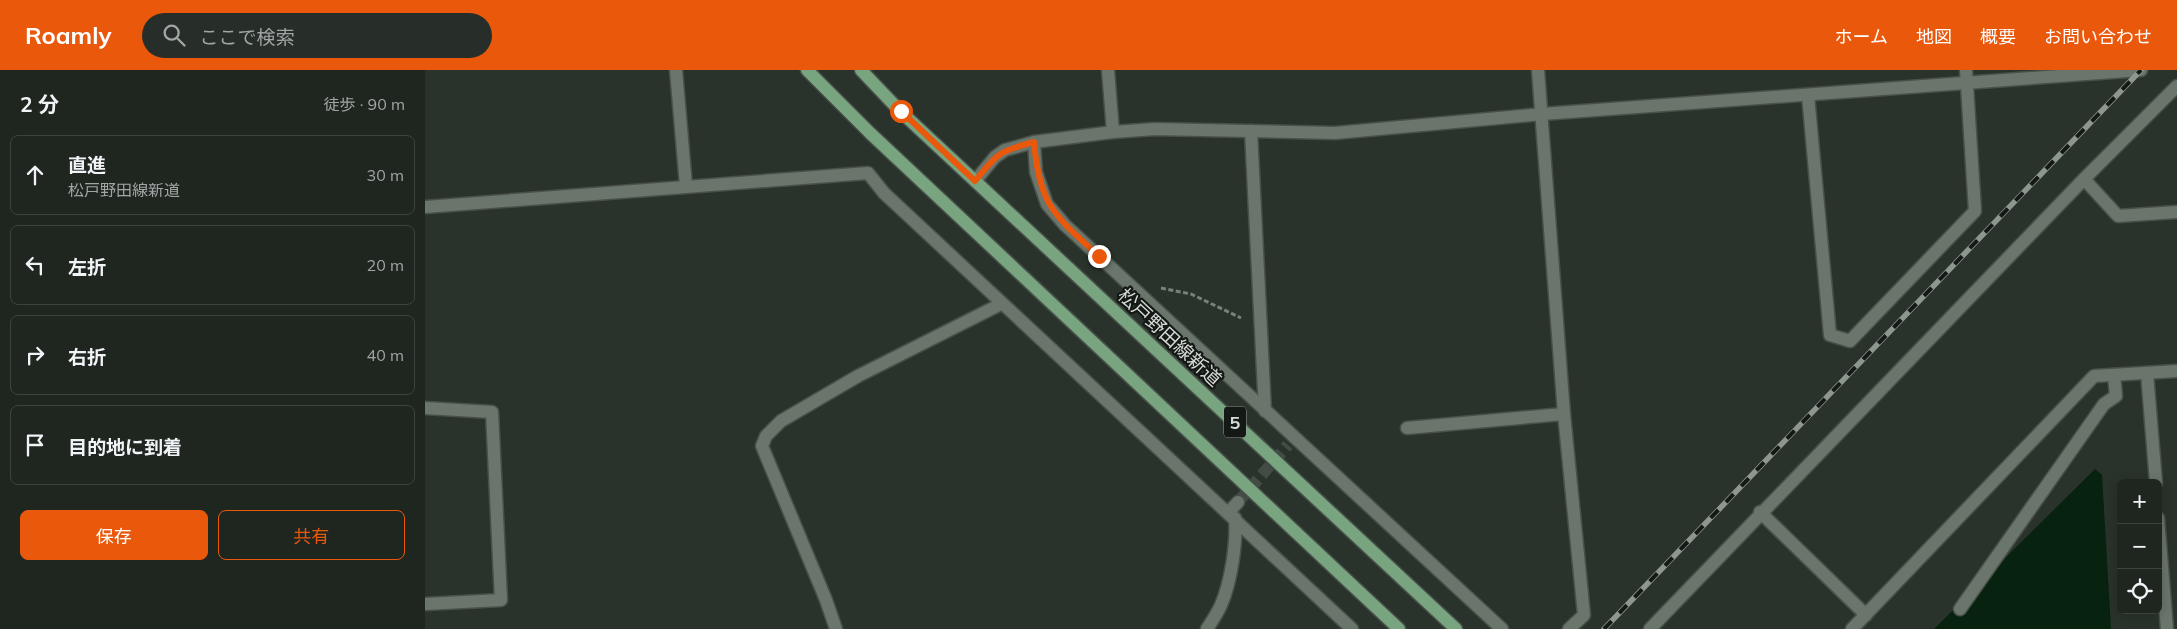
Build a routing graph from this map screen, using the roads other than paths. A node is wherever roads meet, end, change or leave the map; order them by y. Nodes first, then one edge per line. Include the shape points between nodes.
1 (676, 70) edge
2 (807, 70) edge
3 (861, 70) edge
4 (1108, 70) edge
5 (1538, 70) edge
6 (1966, 70) edge
7 (2141, 70) edge
8 (2082, 73) edge
9 (1967, 84) junction
10 (2177, 86) edge
11 (1808, 94) junction
12 (1542, 114) junction
13 (1251, 131) junction
14 (1113, 132) junction
15 (1034, 142) junction
16 (2084, 179) junction
17 (975, 181) junction
18 (686, 186) junction
19 (425, 207) edge
20 (2177, 212) edge
21 (1001, 304) junction
22 (2177, 371) edge
23 (2147, 373) junction
24 (2114, 375) junction
25 (425, 408) edge
26 (1265, 411) junction
27 (1564, 414) junction
28 (1407, 428) dead end
29 (2155, 479) edge
30 (1238, 502) tunnel mouth
31 (1761, 512) junction
32 (1232, 515) junction
33 (2158, 524) edge
34 (425, 604) edge
35 (1960, 609) dead end
36 (1865, 615) junction
37 (1659, 619) junction
38 (1500, 628) edge
39 (836, 629) edge
40 (1207, 629) edge
41 (1352, 629) edge
42 (1399, 629) edge
43 (1456, 629) edge
44 (1569, 629) edge
45 (1649, 629) edge
46 (1669, 629) edge
47 (1852, 629) edge
48 (2167, 629) edge

1 - 18 street
2 - 42 main road, 5 via 870,133
3 - 17 main road, 松戸野田線新道 / 5
4 - 14 street
5 - 12 street
6 - 9 street
7 - 8 street
8 - 9 street
9 - 11 street
9 - 11 street via 1975,211 1849,341 1830,335
10 - 16 street
11 - 12 street
12 - 13 street via 1335,133
12 - 27 street
13 - 14 street via 1155,129
13 - 26 street
14 - 15 street
15 - 17 street via 995,156
15 - 26 street via 1036,172 1047,204 1065,225
16 - 20 street via 2118,216
16 - 31 street
17 - 43 main road, 松戸野田線新道 / 5
18 - 19 street
18 - 21 street via 868,173 884,193
21 - 32 street
21 - 39 street via 858,376 781,421 766,436 762,446
22 - 23 street
23 - 24 street
23 - 29 street
24 - 35 street via 2116,396 2104,404
24 - 36 street via 2094,376
25 - 34 street via 492,412 501,600
26 - 38 street via 1291,441
27 - 28 street
27 - 44 street via 1584,615
30 - 32 street
31 - 36 street
31 - 37 street
32 - 40 street via 1237,538 1232,565 1221,605
32 - 41 street
33 - 48 street
36 - 47 street
37 - 45 street
37 - 46 street

